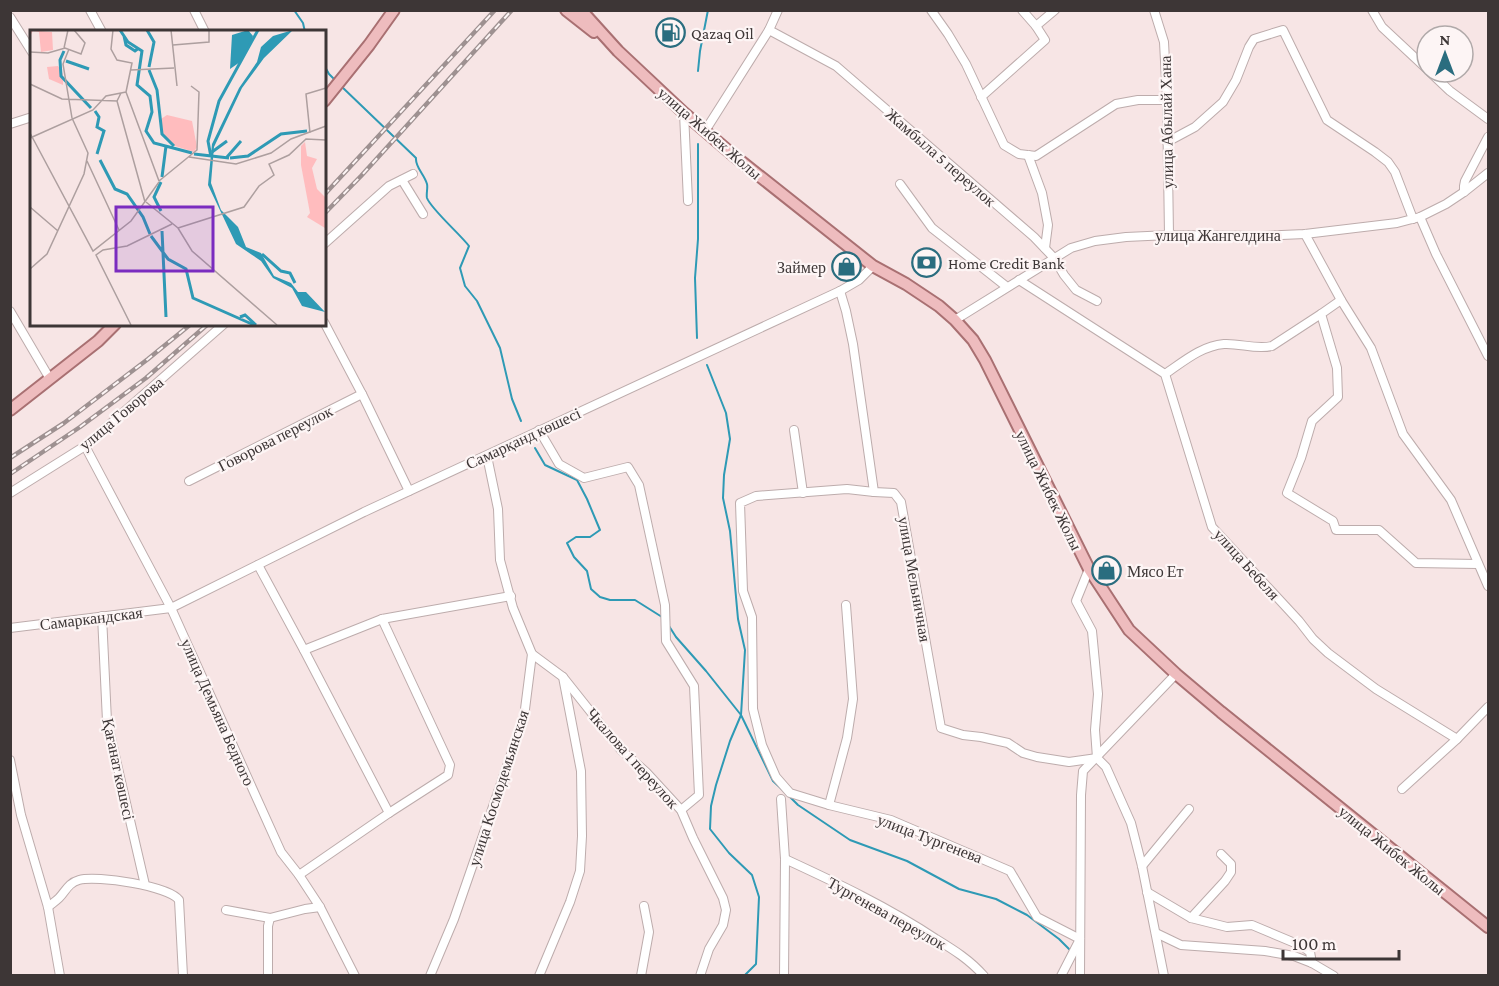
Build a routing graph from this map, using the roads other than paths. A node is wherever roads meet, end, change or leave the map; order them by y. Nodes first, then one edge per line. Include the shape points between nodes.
1 (90, 10) edge
2 (194, 10) edge
3 (394, 10) edge
4 (566, 10) edge
5 (581, 10) edge
6 (778, 10) edge
7 (931, 10) edge
8 (1022, 10) edge
9 (1055, 10) edge
10 (1155, 10) edge
11 (1372, 10) edge
12 (10, 17) edge
13 (1036, 26) junction
14 (101, 30) edge
15 (204, 30) edge
16 (769, 30) junction
17 (30, 49) edge
18 (618, 51) junction
19 (1415, 59) edge
20 (1442, 84) edge
21 (981, 97) junction
22 (326, 98) edge
23 (1167, 100) junction
24 (684, 113) junction
25 (30, 118) edge
26 (1488, 120) edge
27 (10, 124) edge
28 (705, 131) junction
29 (1488, 137) edge
30 (1167, 142) junction
31 (1024, 154) junction
32 (1488, 173) edge
33 (413, 174) dead end
34 (402, 180) junction
35 (900, 184) dead end
36 (1464, 192) junction
37 (688, 201) dead end
38 (423, 214) dead end
39 (1416, 218) junction
40 (1305, 234) junction
41 (1169, 235) junction
42 (326, 242) edge
43 (1045, 248) junction
44 (1054, 258) junction
45 (873, 266) junction
46 (1019, 280) junction
47 (1007, 287) junction
48 (840, 291) junction
49 (1341, 300) junction
50 (1097, 302) dead end
51 (10, 311) edge
52 (1322, 314) junction
53 (956, 320) junction
54 (113, 326) edge
55 (222, 326) edge
56 (326, 326) edge
57 (1488, 356) edge
58 (1165, 374) junction
59 (50, 379) junction
60 (362, 394) junction
61 (10, 410) edge
62 (539, 430) junction
63 (794, 430) dead end
64 (85, 446) junction
65 (488, 456) junction
66 (189, 481) dead end
67 (409, 491) junction
68 (874, 492) junction
69 (10, 493) edge
70 (803, 493) junction
71 (1479, 564) junction
72 (258, 565) junction
73 (1089, 569) junction
74 (1488, 586) edge
75 (511, 596) junction
76 (846, 605) dead end
77 (171, 608) junction
78 (102, 616) junction
79 (382, 619) junction
80 (10, 628) edge
81 (304, 650) junction
82 (532, 654) junction
83 (1176, 674) junction
84 (563, 677) junction
85 (1488, 707) edge
86 (1457, 739) junction
87 (1097, 758) junction
88 (10, 760) edge
89 (1402, 789) dead end
90 (781, 799) dead end
91 (829, 805) junction
92 (1189, 809) dead end
93 (681, 810) junction
94 (388, 813) junction
95 (1221, 854) dead end
96 (785, 859) junction
97 (1142, 866) junction
98 (299, 875) junction
99 (145, 885) junction
100 (1147, 892) junction
101 (644, 906) dead end
102 (48, 907) junction
103 (320, 907) junction
104 (226, 910) dead end
105 (270, 918) junction
106 (1191, 918) junction
107 (1488, 927) edge
108 (1156, 933) junction
109 (1080, 939) junction
110 (1312, 963) junction
111 (60, 975) edge
112 (183, 975) edge
113 (268, 975) edge
114 (355, 975) edge
115 (430, 975) edge
116 (539, 975) edge
117 (641, 975) edge
118 (700, 975) edge
119 (784, 975) edge
120 (984, 975) edge
121 (1061, 975) edge
122 (1080, 975) edge
123 (1164, 975) edge
124 (1334, 975) edge

1 - 14 street
2 - 15 street
3 - 22 main road
4 - 18 main road, улица Жибек Жолы
5 - 18 main road, улица Жибек Жолы
6 - 16 street
7 - 21 street via 966,64
8 - 13 street
9 - 13 street
10 - 23 street, улица Абылай Хана via 1164,42
11 - 19 street via 1382,27
12 - 17 street
13 - 21 street via 1045,40
16 - 28 street
16 - 43 street, Жамбыла 5 переулок via 836,66
18 - 24 main road, улица Жибек Жолы
20 - 26 street
21 - 31 street via 1004,145
23 - 30 street, улица Абылай Хана
23 - 31 street via 1116,104 1036,156
24 - 28 main road, улица Жибек Жолы
24 - 37 street
25 - 27 street
28 - 45 main road, улица Жибек Жолы
29 - 36 street via 1465,181
30 - 39 street via 1195,127 1223,102 1254,39 1283,30 1328,120 1388,162
30 - 41 street, улица Абылай Хана
31 - 43 street via 1042,193 1048,225
32 - 36 street, улица Жангелдина
33 - 34 street
34 - 38 street
34 - 42 street via 389,186
35 - 47 street via 932,228
36 - 39 street, улица Жангелдина
39 - 40 street, улица Жангелдина
39 - 57 street
40 - 41 street, улица Жангелдина
40 - 49 street
41 - 44 street, улица Жангелдина via 1095,241
43 - 44 street, Жамбыла 5 переулок
44 - 46 street, улица Жангелдина
44 - 50 street, Жамбыла 5 переулок via 1076,290
45 - 48 street, Самарқанд көшесі
45 - 53 main road, улица Жибек Жолы
46 - 47 street, улица Жангелдина
46 - 58 street
47 - 53 street, улица Жангелдина
48 - 62 street, Самарқанд көшесі
48 - 68 street via 853,344
49 - 52 street
49 - 71 street via 1371,348 1403,434 1450,500
51 - 59 street
52 - 58 street via 1272,346 1225,344 1203,348
52 - 71 street via 1337,368 1338,397 1312,421 1287,493 1333,521 1336,530 1379,530 1416,563
53 - 73 main road, улица Жибек Жолы via 985,360
54 - 59 main road
55 - 64 street, улица Говорова
56 - 60 street
58 - 86 street, улица Бебеля via 1212,527 1328,653 1376,689
59 - 61 main road
60 - 66 street, Говорова переулок
60 - 67 street
62 - 65 street, Самарқанд көшесі
62 - 93 street via 559,464 584,478 628,467 639,485 665,605 666,641 694,686 699,795
63 - 70 street
64 - 69 street, улица Говорова
64 - 77 street, улица Демьяна Бедного
65 - 67 street, Самарқанд көшесі
65 - 75 street, улица Космодемьянская via 498,509 500,560
67 - 72 street, Самарқанд көшесі
68 - 70 street, улица Тургенева via 847,489
68 - 87 street, улица Мельничная via 894,493 901,502 941,728 1008,744 1037,757 1069,762
70 - 91 street, улица Тургенева via 756,496 740,503 743,591 752,617 753,709 762,744 776,777 790,793
71 - 74 street
72 - 77 street, Самарқанд көшесі
72 - 81 street
73 - 83 main road, улица Жибек Жолы via 1129,630
73 - 87 street via 1076,601 1092,631 1098,694
75 - 79 street
75 - 82 street, улица Космодемьянская
76 - 91 street via 853,699
77 - 78 street, Самаркандская
77 - 98 street, улица Демьяна Бедного via 281,852
78 - 80 street, Самаркандская
78 - 99 street, Қағанат көшесі via 106,721
79 - 81 street
79 - 94 street via 450,765 448,775
81 - 94 street
82 - 84 street, Чкалова 1 переулок
82 - 115 street, улица Космодемьянская via 524,717 454,919
83 - 87 street
83 - 107 main road, улица Жибек Жолы
84 - 93 street, Чкалова 1 переулок via 621,750
84 - 116 street via 581,771 580,871
85 - 86 street
86 - 89 street
87 - 97 street via 1106,767 1131,823
87 - 109 street via 1083,771
88 - 102 street via 21,815
90 - 96 street
91 - 109 street, улица Тургенева via 891,820 1010,871 1037,916
92 - 97 street
93 - 118 street, Чкалова 1 переулок via 726,910
94 - 98 street
95 - 106 street via 1231,864 1231,872
96 - 119 street
96 - 120 street, Тургенева переулок via 912,922 965,957
97 - 100 street
98 - 103 street, улица Демьяна Бедного
99 - 102 street via 111,879 78,880
99 - 112 street via 179,900
100 - 106 street
100 - 108 street
101 - 117 street via 649,932
102 - 111 street
103 - 105 street
103 - 114 street, улица Демьяна Бедного
104 - 105 street
105 - 113 street
106 - 110 street via 1227,927 1252,926 1302,946 1310,952
108 - 110 street via 1181,945 1265,951
108 - 123 street
109 - 121 street
109 - 122 street
110 - 124 street

